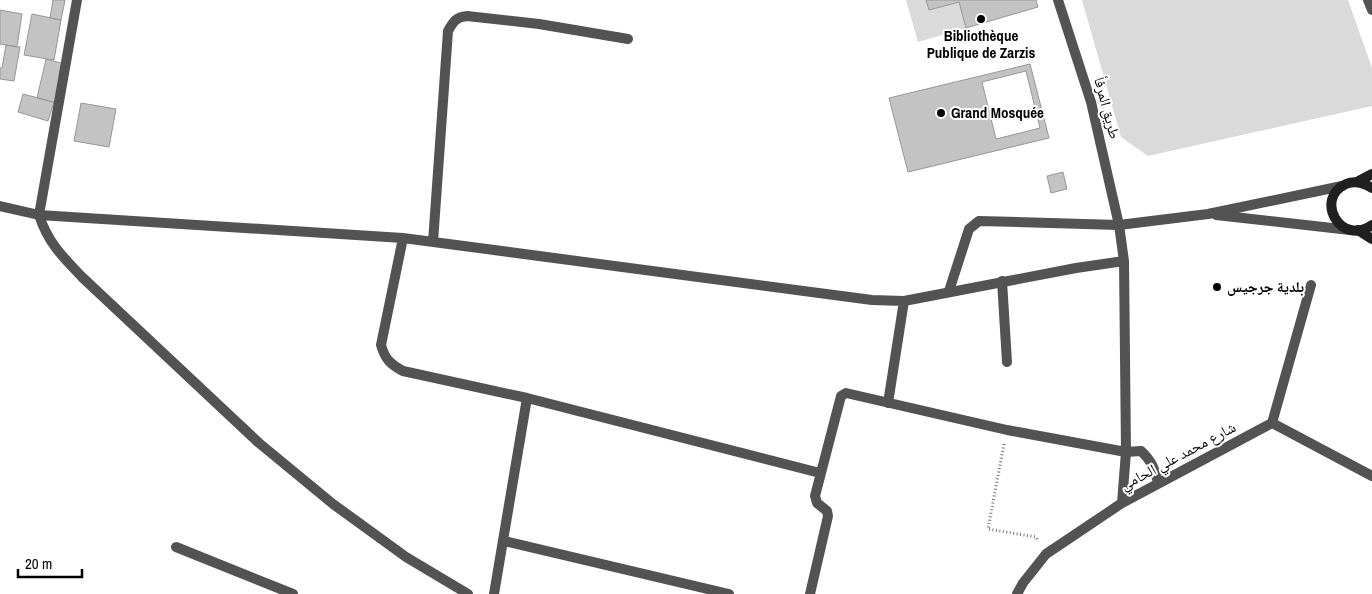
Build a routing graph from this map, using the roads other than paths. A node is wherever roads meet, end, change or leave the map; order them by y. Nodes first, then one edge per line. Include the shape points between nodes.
1 (78, 0) edge
2 (1058, 0) edge
3 (1368, 0) edge
4 (1372, 10) edge
5 (628, 39) dead end
6 (1372, 174) edge
7 (1357, 182) junction
8 (1342, 186) junction
9 (1372, 188) edge
10 (0, 206) edge
11 (1208, 214) junction
12 (39, 215) junction
13 (1372, 224) edge
14 (1119, 225) junction
15 (1354, 230) junction
16 (403, 238) junction
17 (1372, 239) edge
18 (433, 242) junction
19 (1124, 261) junction
20 (1002, 281) junction
21 (1311, 285) dead end
22 (949, 291) junction
23 (904, 301) junction
24 (1007, 362) dead end
25 (528, 398) junction
26 (888, 403) junction
27 (1272, 423) junction
28 (1126, 452) junction
29 (820, 473) junction
30 (1372, 476) edge
31 (1158, 483) junction
32 (1122, 503) junction
33 (504, 541) junction
34 (176, 547) dead end
35 (293, 594) edge
36 (468, 594) edge
37 (494, 594) edge
38 (729, 594) edge
39 (810, 594) edge
40 (1017, 594) edge

1 - 12 street
2 - 14 street, طريق المرفأ via 1092,102
3 - 4 street
5 - 18 street via 467,16 452,23 448,31
6 - 7 main road
7 - 8 main road
7 - 9 main road
8 - 11 street
8 - 15 main road via 1333,198 1332,206 1337,221
10 - 12 street
11 - 14 street
11 - 15 street
12 - 16 street
12 - 36 street via 44,232 56,250 82,277 259,443 340,509 406,557
13 - 15 main road
14 - 19 street, طريق المرفأ
14 - 22 street via 979,221 969,229
15 - 17 main road
16 - 18 street
16 - 25 street via 381,345 390,364 403,371
18 - 23 street via 872,300
19 - 20 street
19 - 28 street, طريق المرفأ
20 - 22 street
20 - 24 street
21 - 27 street
22 - 23 street
23 - 26 street
25 - 29 street
25 - 33 street
26 - 28 street
26 - 29 street via 846,392 843,394
27 - 30 street
27 - 31 street, شارع محمد علي الحامي
28 - 31 street via 1141,451 1148,457 1155,468
28 - 32 street, طريق المرفأ
29 - 39 street via 815,500 828,516
31 - 32 street, شارع محمد علي الحامي
32 - 40 street, شارع محمد علي الحامي via 1046,554
33 - 37 street
33 - 38 street
34 - 35 street

